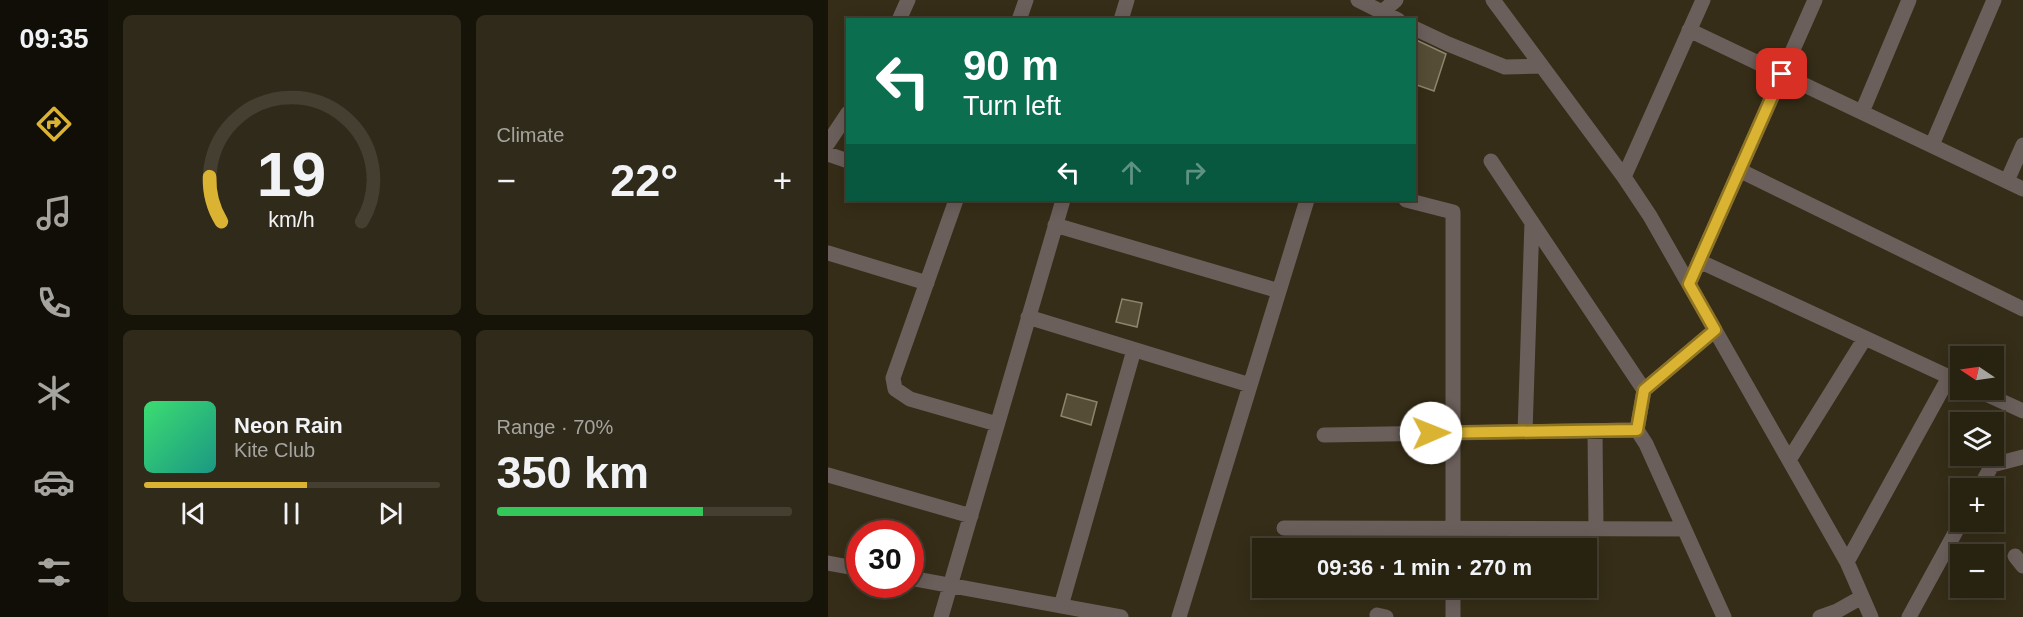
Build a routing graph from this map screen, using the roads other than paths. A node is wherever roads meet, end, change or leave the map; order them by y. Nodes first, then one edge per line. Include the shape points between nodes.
1 (908, 0) edge
2 (1026, 0) edge
3 (1127, 0) edge
4 (1396, 0) edge
5 (1493, 0) edge
6 (1703, 0) edge
7 (1815, 0) edge
8 (1909, 0) edge
9 (1994, 0) edge
10 (1363, 2) edge
11 (1382, 12) junction
12 (900, 18) edge
13 (1020, 18) edge
14 (1122, 18) edge
15 (1362, 18) edge
16 (1394, 18) edge
17 (1416, 29) edge
18 (1689, 30) junction
19 (1542, 66) junction
20 (1782, 74) junction
21 (1862, 112) junction
22 (846, 116) edge
23 (828, 143) edge
24 (1932, 145) junction
25 (2023, 145) edge
26 (828, 154) edge
27 (846, 160) edge
28 (1491, 161) dead end
29 (1739, 170) junction
30 (1624, 177) junction
31 (2007, 181) junction
32 (2023, 189) edge
33 (956, 201) edge
34 (1063, 201) edge
35 (1307, 201) edge
36 (1410, 201) edge
37 (1532, 222) junction
38 (1055, 225) junction
39 (828, 253) edge
40 (1699, 261) junction
41 (927, 283) junction
42 (1689, 284) junction
43 (1279, 291) junction
44 (2023, 309) edge
45 (1028, 318) junction
46 (1715, 330) junction
47 (1865, 338) junction
48 (1134, 350) junction
49 (1950, 377) edge
50 (1250, 385) junction
51 (1950, 387) edge
52 (1644, 390) junction
53 (1999, 400) edge
54 (2023, 411) edge
55 (997, 424) junction
56 (1637, 430) junction
57 (1595, 431) junction
58 (1525, 432) junction
59 (1453, 433) junction
60 (1324, 435) dead end
61 (2023, 457) edge
62 (1789, 460) junction
63 (828, 475) edge
64 (1985, 478) edge
65 (971, 516) junction
66 (1284, 528) dead end
67 (1453, 528) junction
68 (1596, 528) junction
69 (1683, 529) junction
70 (1955, 532) edge
71 (1453, 538) edge
72 (1847, 562) junction
73 (828, 563) edge
74 (846, 566) edge
75 (924, 580) edge
76 (950, 585) junction
77 (1862, 597) junction
78 (1453, 598) edge
79 (1061, 606) junction
80 (1825, 616) edge
81 (941, 617) edge
82 (1121, 617) edge
83 (1179, 617) edge
84 (1453, 617) edge
85 (1724, 617) edge
86 (1871, 617) edge
87 (1908, 617) edge

1 - 12 street
2 - 13 street
3 - 14 street
4 - 11 street
5 - 19 street
6 - 18 street
7 - 20 street
8 - 21 street
9 - 24 street
10 - 11 street
10 - 15 street
11 - 16 street
17 - 19 street via 1505,68
18 - 20 street
18 - 30 street
19 - 30 street
20 - 21 street
20 - 29 street
21 - 24 street
22 - 23 street
24 - 31 street
25 - 31 street
26 - 27 street
28 - 37 street
29 - 40 street
29 - 44 street
30 - 42 street
31 - 32 street
33 - 41 street
34 - 38 street
35 - 43 street
36 - 59 street via 1453,212
37 - 52 street
37 - 58 street
38 - 43 street
38 - 45 street
39 - 41 street
40 - 42 street
40 - 47 street
41 - 55 street via 893,378 895,389 910,399
42 - 46 street
43 - 50 street
45 - 48 street
45 - 55 street
46 - 52 street
46 - 62 street
47 - 49 street
47 - 62 street
48 - 50 street
48 - 79 street
50 - 83 street
51 - 72 street
52 - 56 street
53 - 54 street
55 - 65 street
56 - 57 street
56 - 69 street
57 - 58 street
57 - 68 street
58 - 59 street
59 - 60 street
59 - 67 street
61 - 64 street via 1992,465
62 - 72 street
63 - 65 street
65 - 76 street
66 - 67 street
67 - 68 street
67 - 71 street
68 - 69 street
69 - 85 street
70 - 87 street
72 - 77 street
73 - 74 street
75 - 76 street
76 - 79 street
76 - 81 street
77 - 80 street
77 - 86 street
78 - 84 street
79 - 82 street

